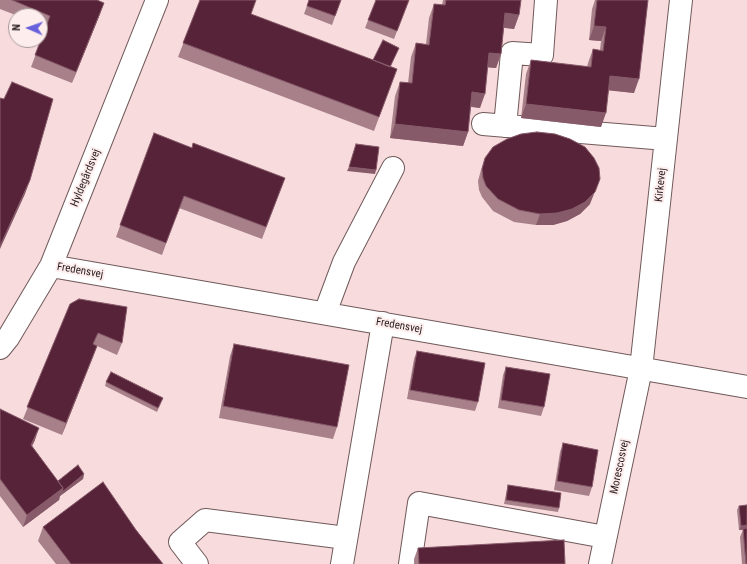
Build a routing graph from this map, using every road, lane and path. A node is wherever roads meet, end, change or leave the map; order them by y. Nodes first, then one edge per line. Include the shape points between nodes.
1 (157, 0) edge
2 (546, 0) edge
3 (681, 0) edge
4 (483, 124) dead end
5 (505, 126) junction
6 (666, 139) junction
7 (393, 168) dead end
8 (51, 266) junction
9 (326, 313) junction
10 (382, 323) junction
11 (0, 348) edge
12 (641, 369) junction
13 (747, 387) edge
14 (605, 537) junction
15 (346, 538) junction
16 (197, 564) edge
17 (342, 564) edge
18 (410, 564) edge
19 (600, 564) edge

1 - 8 street, Hyldegårdsvej
2 - 5 street via 542,55 512,53
3 - 6 street, Kirkevej
4 - 5 street
5 - 6 street
6 - 12 street, Kirkevej
7 - 9 street via 344,262
8 - 9 street, Fredensvej
8 - 11 street, Hyldegårdsvej
9 - 10 street, Fredensvej
10 - 12 street, Fredensvej
10 - 15 street
12 - 13 street, Fredensvej
12 - 14 street, Morescosvej
14 - 18 street via 419,503
14 - 19 street, Morescosvej
15 - 16 street via 205,520 180,542
15 - 17 street

